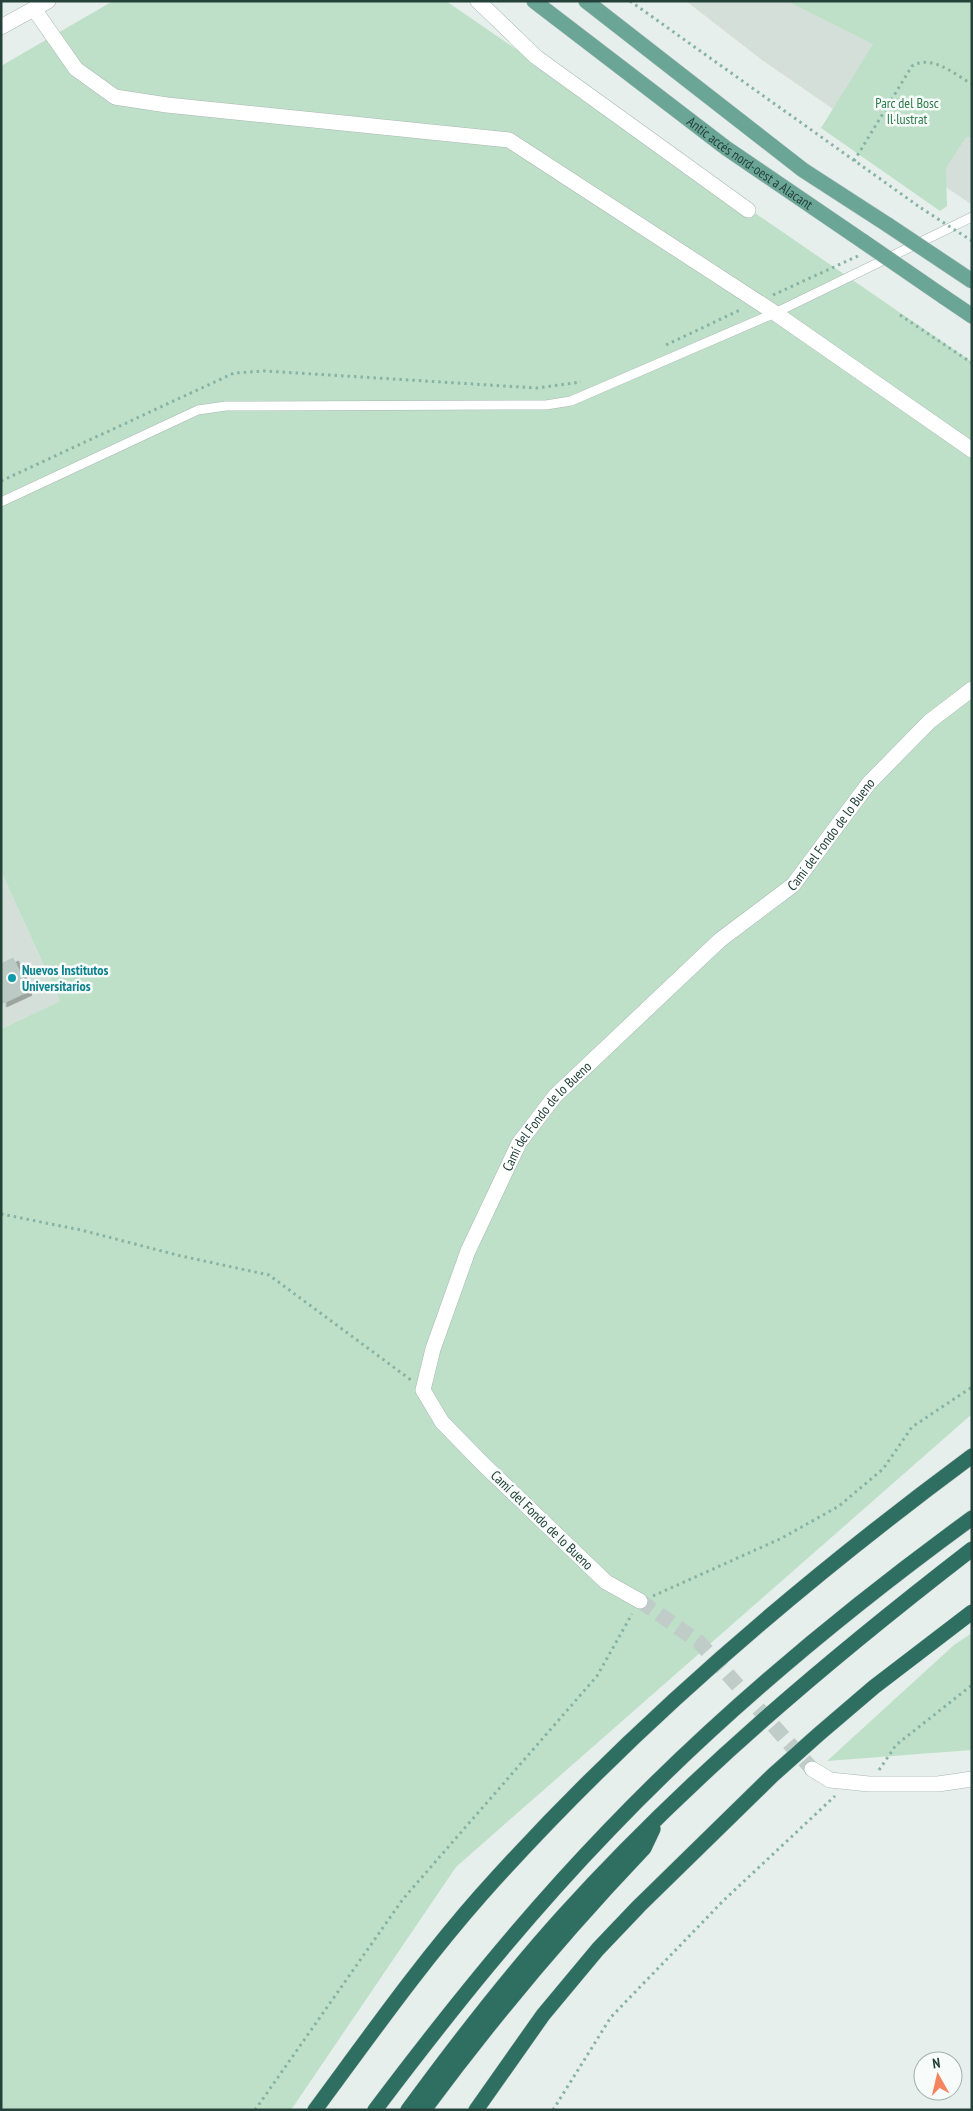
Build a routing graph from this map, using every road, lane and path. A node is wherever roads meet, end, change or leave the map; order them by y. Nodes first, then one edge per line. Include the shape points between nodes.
1 (48, 1) edge
2 (478, 1) edge
3 (534, 1) edge
4 (586, 1) edge
5 (591, 1) edge
6 (630, 1) edge
7 (34, 9) junction
8 (606, 18) junction
9 (1, 27) edge
10 (972, 84) edge
11 (854, 161) junction
12 (748, 210) dead end
13 (946, 215) dead end
14 (972, 217) edge
15 (929, 223) dead end
16 (972, 241) edge
17 (862, 248) junction
18 (972, 281) edge
19 (758, 302) junction
20 (775, 312) junction
21 (900, 315) dead end
22 (972, 316) edge
23 (659, 348) dead end
24 (972, 363) edge
25 (589, 380) dead end
26 (972, 450) edge
27 (1, 481) edge
28 (1, 502) edge
29 (972, 689) edge
30 (1, 1214) edge
31 (972, 1387) edge
32 (423, 1390) junction
33 (972, 1456) edge
34 (972, 1518) edge
35 (972, 1550) edge
36 (640, 1601) junction
37 (972, 1612) edge
38 (972, 1685) edge
39 (812, 1769) tunnel mouth
40 (972, 1779) edge
41 (850, 1782) junction
42 (868, 1784) junction
43 (659, 1817) junction
44 (479, 2107) edge
45 (256, 2110) edge
46 (315, 2110) edge
47 (375, 2110) edge
48 (408, 2110) edge
49 (424, 2110) edge
50 (553, 2110) edge

1 - 7 street
2 - 12 street via 536,57
3 - 17 main road, Antic accés nord-oest a Alacant
4 - 8 main road, Antic accés nord-oest a Alacant
5 - 8 main road
6 - 11 path
7 - 9 street
7 - 19 street via 76,69 115,97 509,140
8 - 18 main road, Antic accés nord-oest a Alacant, bridge via 804,170
10 - 11 path via 932,62 921,61 912,66
11 - 16 path, bridge
13 - 15 path
14 - 20 lane
17 - 19 path
17 - 22 main road, Antic accés nord-oest a Alacant, bridge
19 - 20 street
19 - 23 path
20 - 26 street
20 - 28 lane via 571,402 546,405 226,406 198,410
21 - 24 path
25 - 27 path via 537,388 265,371 234,373
29 - 32 street, Camí del Fondo de lo Bueno via 930,721 869,783 793,885 720,940 555,1096 519,1144 468,1251 433,1349
30 - 32 path via 269,1275
31 - 36 path via 912,1428 883,1469 839,1506 782,1538
32 - 36 street, Camí del Fondo de lo Bueno via 442,1422 481,1462 606,1582
33 - 46 highway via 743,1636 597,1773 480,1897
34 - 47 highway via 864,1599 777,1671 616,1822 482,1971
35 - 43 highway via 837,1656 716,1761
36 - 45 path via 597,1676 403,1899
37 - 44 highway via 819,1734 646,1899 598,1949 543,2015
38 - 42 path via 896,1745
39 - 41 street via 830,1780
40 - 42 street via 938,1784
41 - 42 street
41 - 50 path via 724,1900 611,2018
43 - 48 highway via 522,1963
43 - 49 highway via 644,1848 528,1976

